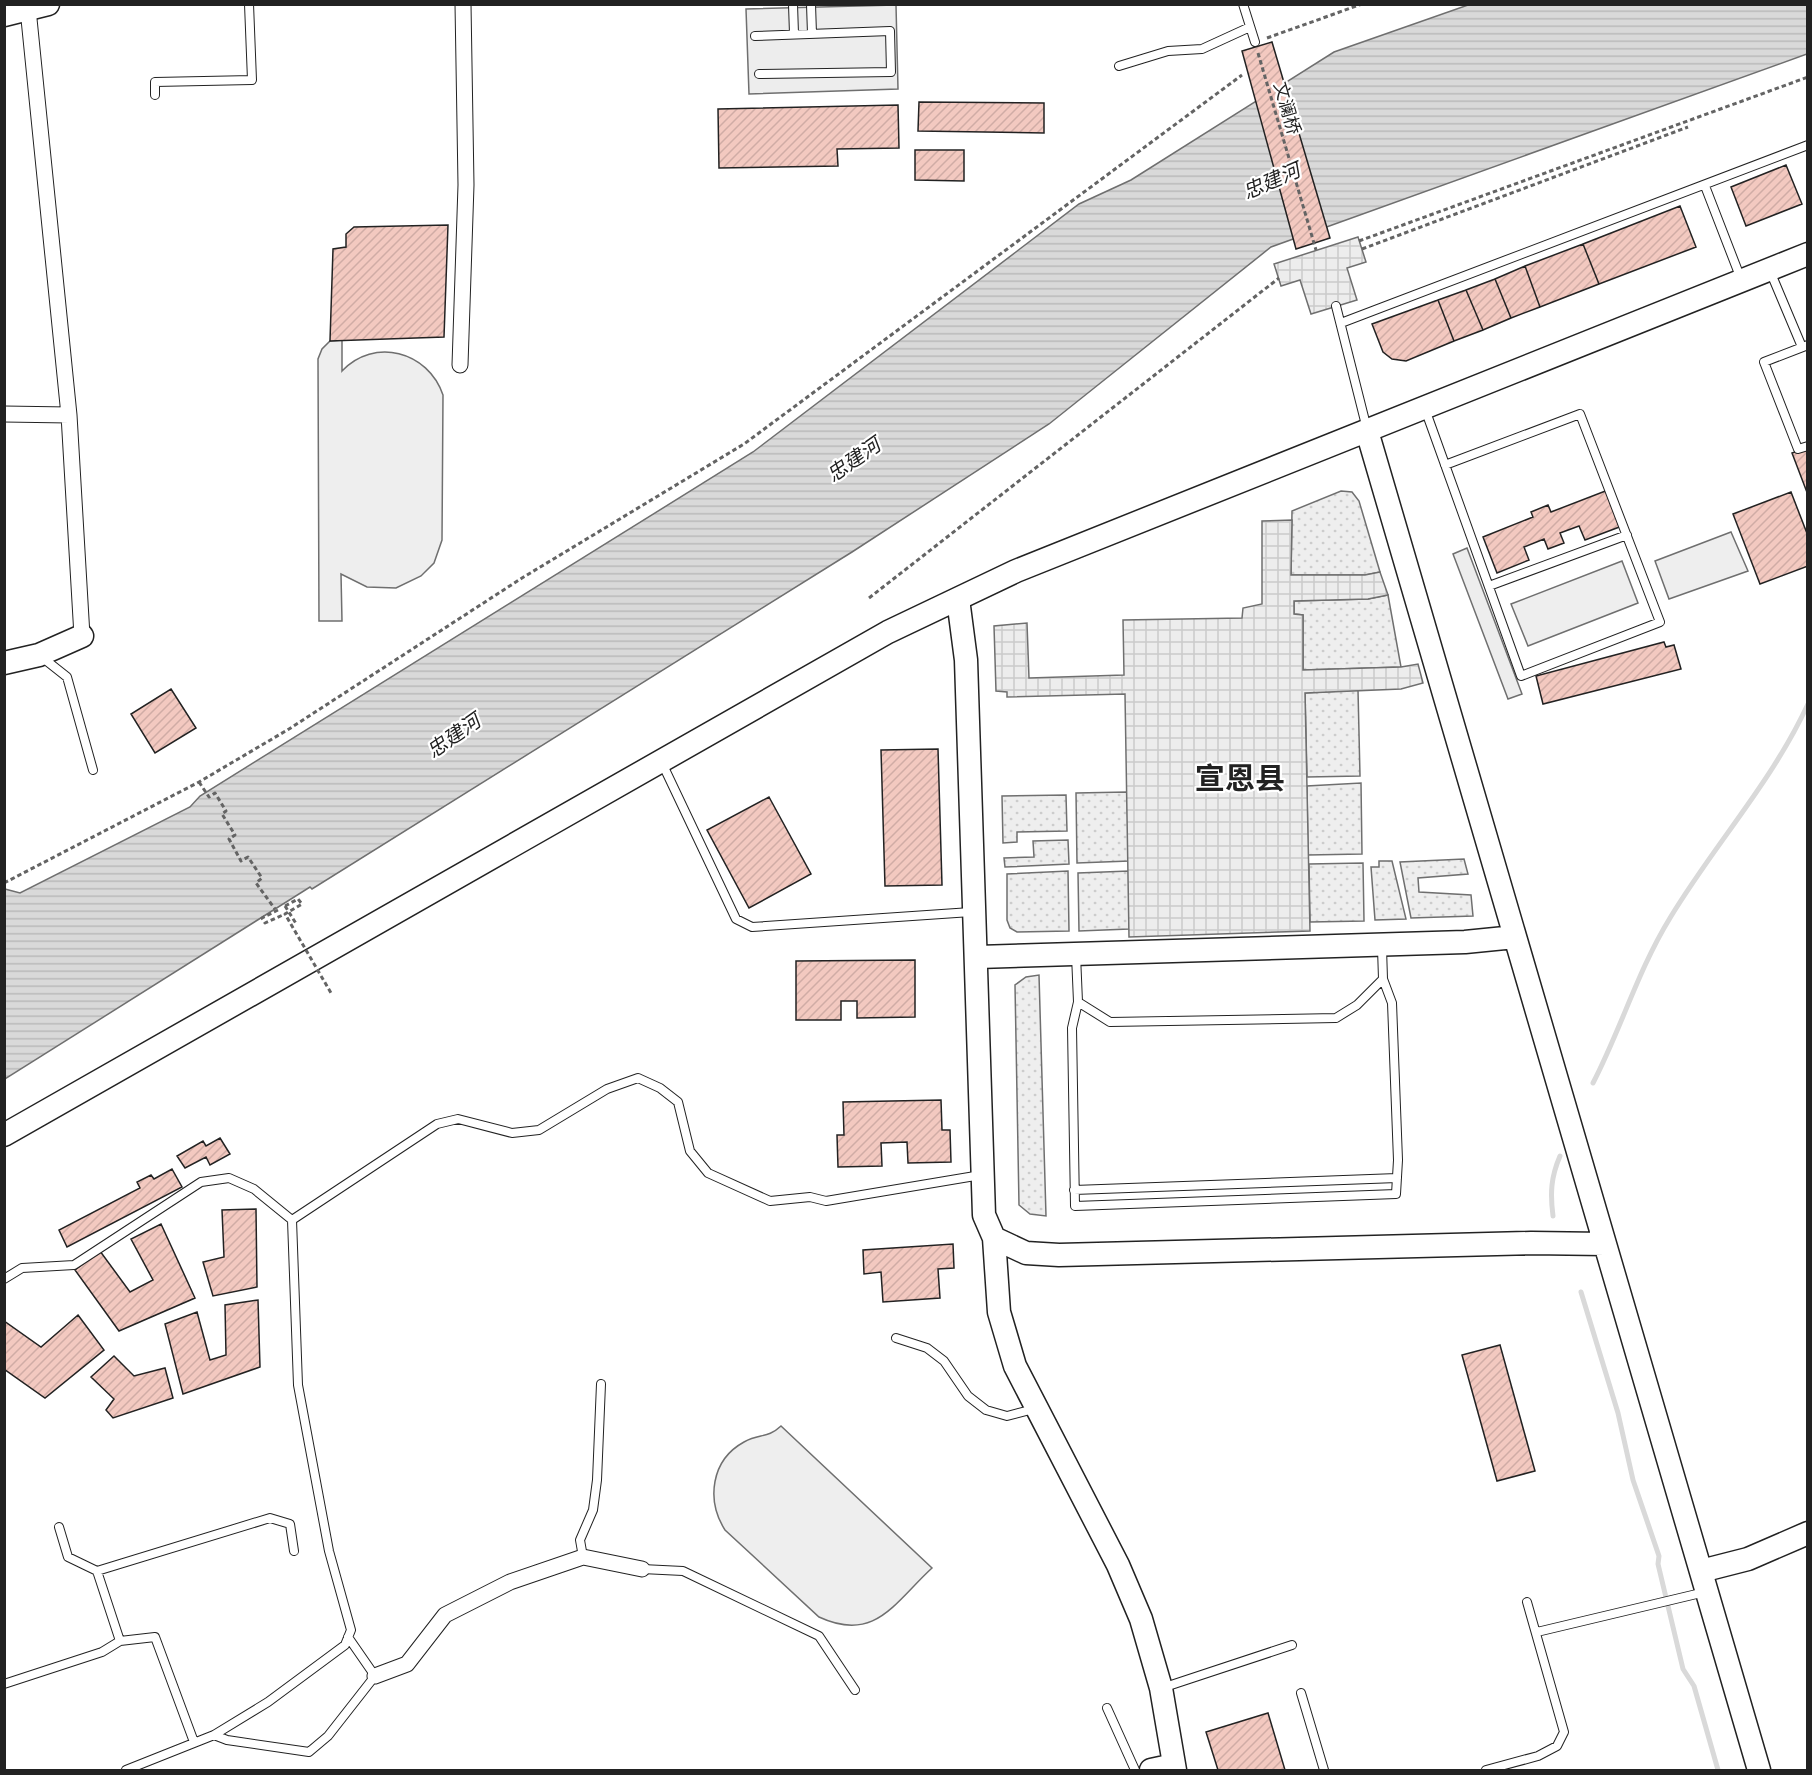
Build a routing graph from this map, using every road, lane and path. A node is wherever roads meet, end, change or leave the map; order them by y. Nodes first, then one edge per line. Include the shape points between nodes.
1 (249, 4) edge
2 (463, 4) edge
3 (793, 4) edge
4 (811, 4) edge
5 (1243, 4) edge
6 (1362, 4) edge
7 (38, 7) edge
8 (4, 15) edge
9 (1250, 27) junction
10 (794, 34) junction
11 (812, 34) junction
12 (755, 36) dead end
13 (1255, 42) junction
14 (1119, 66) dead end
15 (759, 74) dead end
16 (1242, 75) dead end
17 (1808, 77) edge
18 (154, 95) dead end
19 (1688, 127) dead end
20 (1808, 145) edge
21 (1705, 186) junction
22 (1359, 241) dead end
23 (1362, 249) dead end
24 (1317, 250) dead end
25 (1808, 254) edge
26 (1769, 270) junction
27 (1279, 278) dead end
28 (1742, 281) junction
29 (1336, 306) dead end
30 (1341, 323) junction
31 (1805, 346) edge
32 (460, 365) dead end
33 (1424, 407) junction
34 (4, 414) edge
35 (69, 415) junction
36 (1368, 431) junction
37 (1808, 446) edge
38 (1445, 465) junction
39 (1627, 535) junction
40 (1489, 586) junction
41 (869, 598) dead end
42 (958, 599) junction
43 (82, 636) joint
44 (39, 655) junction
45 (4, 663) edge
46 (661, 761) junction
47 (93, 770) dead end
48 (199, 782) junction
49 (4, 883) edge
50 (976, 912) junction
51 (285, 914) junction
52 (297, 925) dead end
53 (1515, 937) junction
54 (1382, 945) junction
55 (1076, 954) junction
56 (978, 957) junction
57 (1383, 980) junction
58 (331, 993) dead end
59 (1078, 1002) junction
60 (4, 1135) edge
61 (983, 1174) junction
62 (1397, 1178) junction
63 (1074, 1190) junction
64 (292, 1220) junction
65 (994, 1238) junction
66 (1605, 1244) junction
67 (4, 1279) edge
68 (896, 1338) dead end
69 (601, 1384) dead end
70 (1036, 1408) junction
71 (59, 1527) dead end
72 (1808, 1533) edge
73 (294, 1551) dead end
74 (583, 1557) junction
75 (642, 1569) joint
76 (97, 1571) junction
77 (1704, 1581) junction
78 (1527, 1602) dead end
79 (1537, 1632) junction
80 (348, 1637) junction
81 (120, 1641) junction
82 (1292, 1645) dead end
83 (375, 1676) junction
84 (4, 1684) edge
85 (1161, 1689) junction
86 (855, 1690) dead end
87 (1301, 1692) dead end
88 (1107, 1708) dead end
89 (214, 1735) junction
90 (194, 1742) junction
91 (1175, 1768) edge
92 (126, 1770) edge
93 (1135, 1770) edge
94 (1151, 1770) edge
95 (1324, 1770) edge
96 (1486, 1770) edge
97 (1759, 1770) edge

1 - 18 lane via 252,80 154,82
2 - 32 street via 466,185
3 - 10 lane
4 - 11 lane
5 - 9 lane
6 - 13 path
7 - 8 street
7 - 35 street
9 - 13 lane
9 - 14 lane via 1202,49 1168,51
10 - 11 lane
10 - 12 lane
11 - 15 lane via 890,31 891,72
13 - 24 path, 文澜桥
16 - 48 path via 744,444 522,578 289,729
17 - 22 path
19 - 23 path
20 - 21 lane
21 - 28 lane
21 - 30 lane
25 - 26 street
26 - 28 street
26 - 31 lane
27 - 41 path
28 - 33 street
29 - 30 lane
30 - 36 lane
31 - 37 lane via 1764,362 1798,449
33 - 36 street
33 - 38 lane
34 - 35 street
35 - 43 street
36 - 42 street via 1016,571
36 - 53 street
38 - 39 lane via 1580,414
38 - 40 lane
39 - 40 lane
39 - 40 lane via 1660,622 1521,676
42 - 46 street via 888,632
42 - 50 street via 966,660
43 - 44 street
44 - 45 street
44 - 47 lane via 67,677
46 - 50 lane via 736,919 752,927
46 - 60 street
48 - 49 path
48 - 51 path via 208,797 215,793 226,811 222,814 235,835 229,839 241,861 248,857 261,879 256,883 276,909 262,918 265,923
50 - 56 street
51 - 52 path, bridge via 302,904 298,899 285,906
51 - 58 path, bridge
53 - 54 street
53 - 66 street
54 - 55 street
54 - 57 lane
55 - 56 street
55 - 59 lane
56 - 61 street
57 - 59 lane via 1357,1005 1336,1018 1110,1022
57 - 62 lane via 1392,1003
59 - 63 lane via 1072,1028
61 - 64 lane via 826,1201 810,1197 770,1201 708,1173 690,1151 678,1102 638,1078 607,1089 538,1130 512,1133 458,1119 437,1124
61 - 65 street via 984,1215
62 - 63 lane
62 - 63 lane via 1396,1194 1075,1206
64 - 67 lane via 255,1189 229,1178 201,1182 74,1265 22,1268
64 - 80 lane via 298,1385 329,1551 351,1630
65 - 66 street via 1026,1253 1059,1255
65 - 70 street via 999,1312 1015,1366
66 - 77 street
68 - 70 lane via 927,1348 944,1361 968,1396 986,1410 1007,1416
69 - 74 lane via 593,1510 579,1540
70 - 85 street via 1118,1565 1141,1619
71 - 76 lane via 68,1557
72 - 77 street
73 - 76 lane via 290,1524 270,1518
74 - 75 street
74 - 83 street via 510,1582 445,1615 407,1664
75 - 86 lane via 683,1571 819,1636
76 - 81 lane
77 - 79 lane via 1678,1598
77 - 97 street
78 - 79 lane
79 - 96 lane via 1564,1732 1557,1746 1538,1756
80 - 83 lane
80 - 89 lane via 345,1645 268,1702
81 - 84 lane via 102,1652
81 - 90 lane via 155,1637
82 - 85 lane
83 - 89 lane via 328,1736 309,1752
85 - 91 street
87 - 95 lane
88 - 93 lane
89 - 90 lane
90 - 92 lane
91 - 94 street

